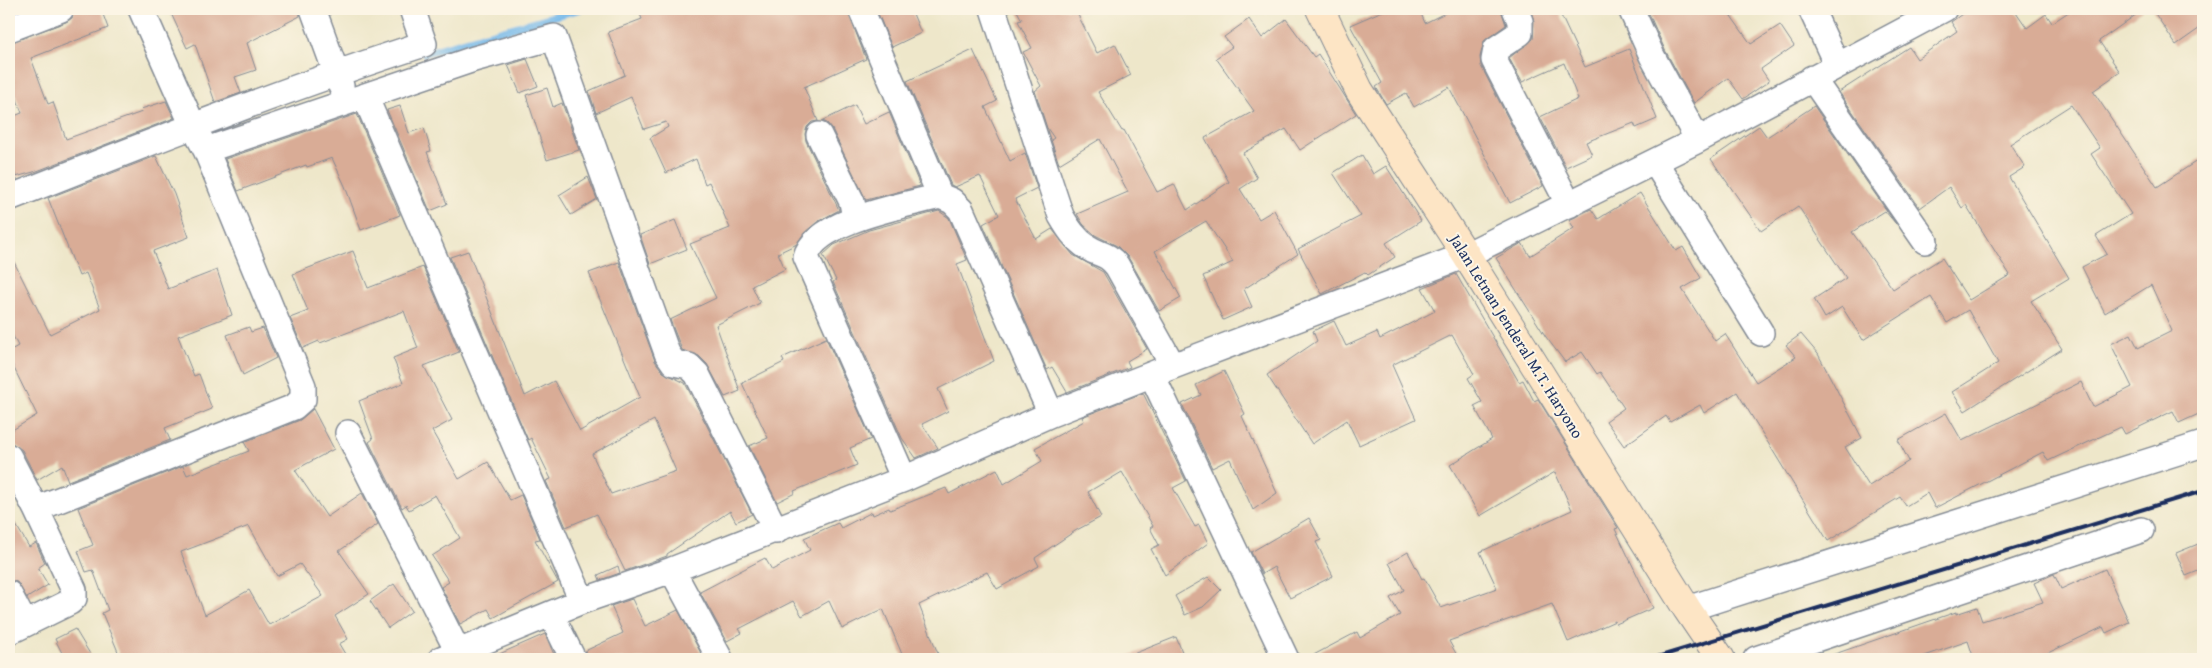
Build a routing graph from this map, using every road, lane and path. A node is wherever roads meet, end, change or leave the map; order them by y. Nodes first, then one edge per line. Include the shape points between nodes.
1 (61, 9) edge
2 (141, 9) edge
3 (313, 9) edge
4 (412, 9) edge
5 (861, 9) edge
6 (993, 9) edge
7 (1320, 9) edge
8 (1515, 9) edge
9 (1630, 9) edge
10 (1811, 9) edge
11 (1944, 9) edge
12 (9, 29) edge
13 (1837, 65) junction
14 (337, 74) junction
15 (1812, 78) junction
16 (353, 99) junction
17 (819, 135) dead end
18 (199, 137) junction
19 (1698, 140) junction
20 (1655, 162) junction
21 (940, 196) junction
22 (9, 198) edge
23 (1569, 206) junction
24 (855, 218) junction
25 (1924, 241) dead end
26 (1466, 255) junction
27 (1761, 333) dead end
28 (1162, 370) junction
29 (1051, 414) junction
30 (348, 433) dead end
31 (2203, 444) edge
32 (9, 457) edge
33 (904, 479) junction
34 (36, 509) junction
35 (776, 530) junction
36 (2141, 530) dead end
37 (672, 570) junction
38 (9, 594) edge
39 (582, 600) junction
40 (1687, 609) junction
41 (551, 614) junction
42 (17, 628) edge
43 (450, 656) edge
44 (573, 659) edge
45 (720, 659) edge
46 (1286, 659) edge
47 (1721, 659) edge
48 (1756, 659) edge

1 - 12 street
2 - 18 street
3 - 14 street
4 - 14 street via 424,44
5 - 21 street
6 - 28 street via 1061,216 1070,232 1087,248 1110,257 1118,266
7 - 26 main road, Jalan Letnan Jenderal M.T. Haryono via 1358,90
8 - 23 street via 1520,33 1496,49 1494,60
9 - 19 street
10 - 13 street
11 - 13 street
13 - 15 street
14 - 16 street
14 - 18 street
15 - 19 street
15 - 25 street
16 - 18 street
16 - 35 street via 474,59 554,37 667,353 674,363 689,366 697,374
16 - 39 street
17 - 24 street via 852,202
18 - 22 street
18 - 34 street via 303,386 303,399 294,406
19 - 20 street
20 - 23 street
20 - 27 street
21 - 24 street
21 - 29 street via 952,200 960,210
23 - 26 street
24 - 33 street via 816,240 808,247 806,257
26 - 28 street
26 - 40 main road, Jalan Letnan Jenderal M.T. Haryono
28 - 29 street
28 - 46 street
29 - 33 street
30 - 43 street
31 - 40 street
32 - 34 street
33 - 35 street
34 - 42 street via 74,590 74,598
35 - 37 street
36 - 48 street
37 - 39 street
37 - 45 street
38 - 42 street
39 - 41 street
40 - 47 main road, Jalan Letnan Jenderal M.T. Haryono
41 - 43 street
41 - 44 street

